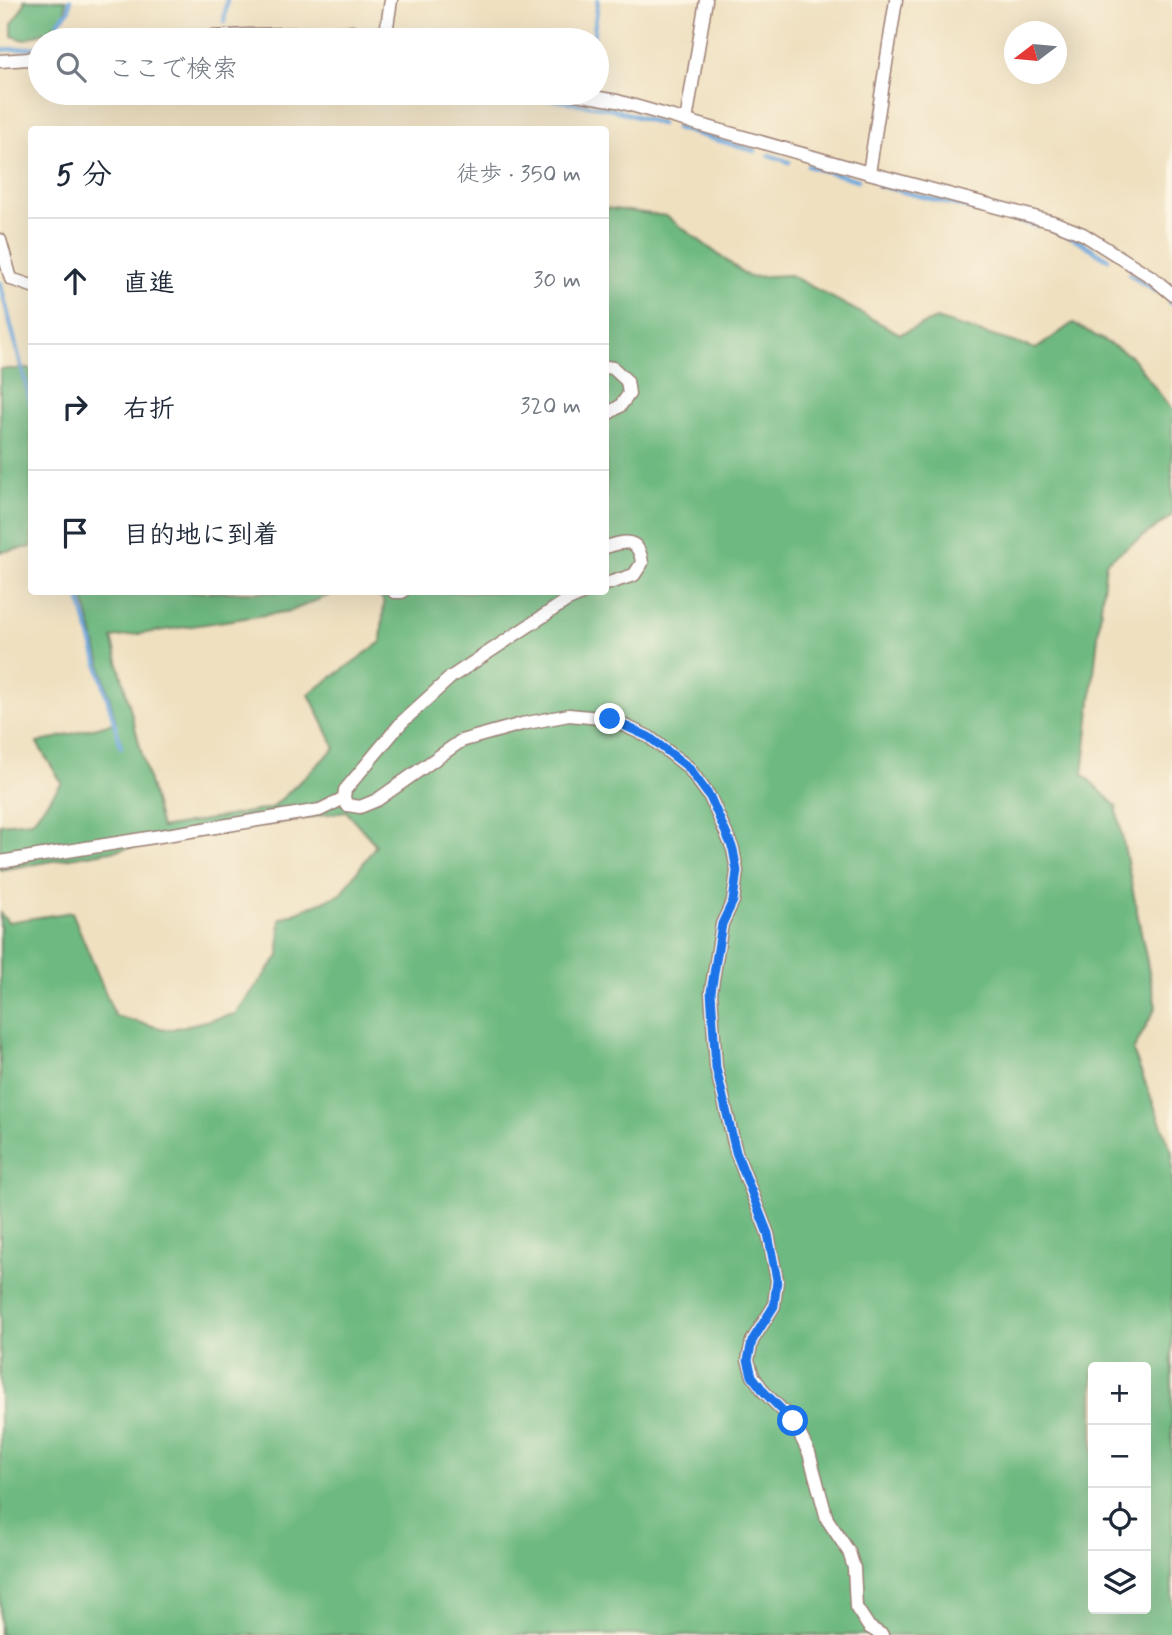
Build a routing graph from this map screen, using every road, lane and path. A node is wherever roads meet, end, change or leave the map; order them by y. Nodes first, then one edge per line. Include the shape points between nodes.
1 (391, 0) edge
2 (706, 0) edge
3 (897, 0) edge
4 (388, 28) edge
5 (28, 58) edge
6 (0, 61) edge
7 (609, 100) edge
8 (686, 121) junction
9 (869, 173) junction
10 (0, 240) edge
11 (28, 285) edge
12 (1172, 294) edge
13 (609, 367) edge
14 (609, 413) edge
15 (609, 546) edge
16 (609, 583) edge
17 (579, 595) edge
18 (344, 798) junction
19 (0, 862) edge
20 (882, 1635) edge

1 - 4 street
2 - 8 street
3 - 9 street
5 - 6 street
7 - 8 street
8 - 9 street
9 - 12 street via 1053,222 1083,234
10 - 11 street via 11,279
13 - 14 street via 627,381 629,394
15 - 16 street via 625,541 633,544 642,564 634,575
17 - 18 street via 451,677 402,722 345,790
18 - 19 street via 320,810
18 - 20 street via 347,805 360,807 461,741 569,715 610,719 649,737 688,767 710,797 733,849 737,871 733,901 722,924 711,992 716,1068 736,1152 768,1234 777,1280 774,1306 752,1341 748,1360 752,1376 793,1421 809,1453 827,1519 854,1568 856,1606 869,1628

